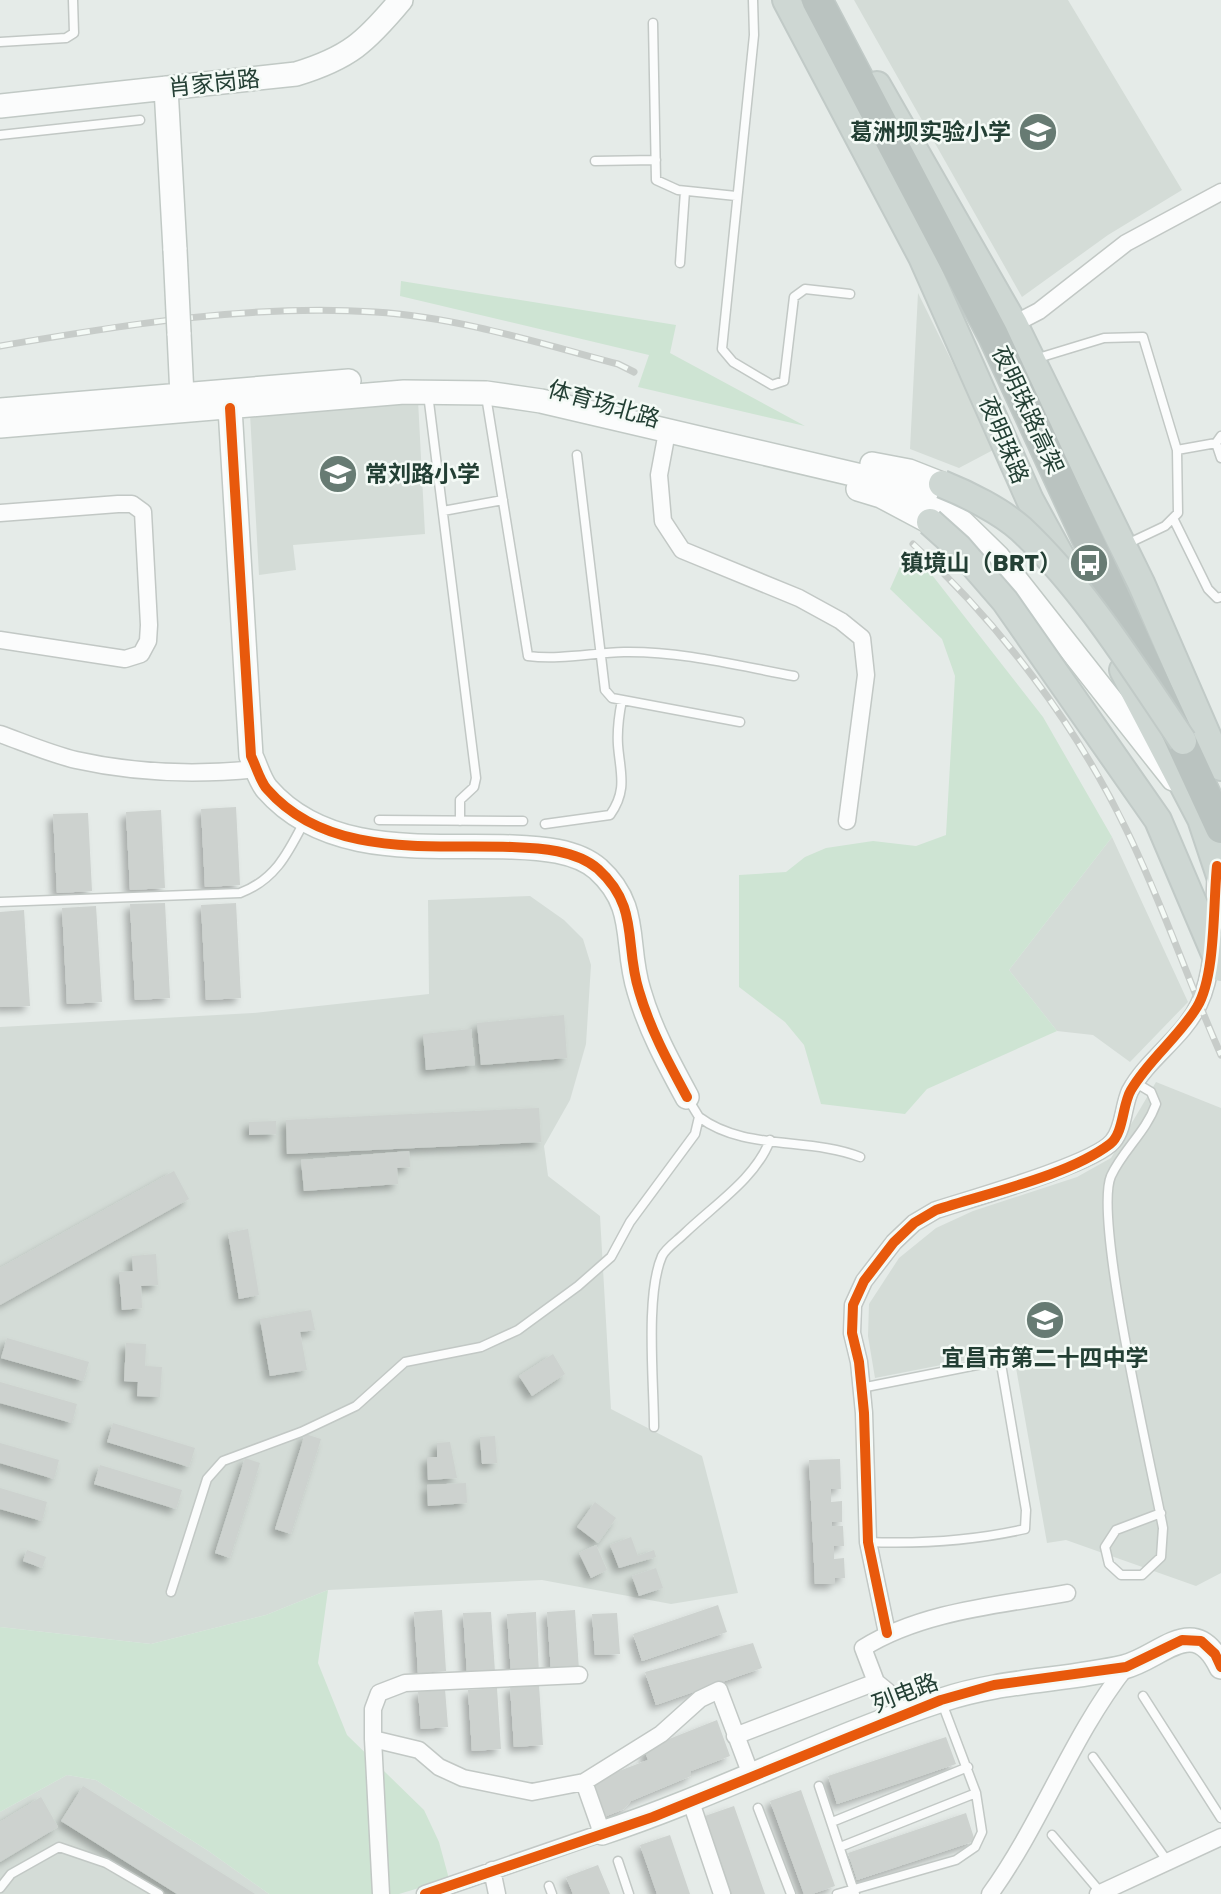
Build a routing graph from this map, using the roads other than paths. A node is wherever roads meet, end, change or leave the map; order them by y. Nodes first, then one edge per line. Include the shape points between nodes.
1 (73, 0) edge
2 (401, 0) edge
3 (753, 0) edge
4 (786, 0) edge
5 (817, 0) edge
6 (828, 0) edge
7 (653, 23) dead end
8 (0, 42) edge
9 (166, 88) junction
10 (0, 106) edge
11 (139, 120) dead end
12 (0, 135) edge
13 (656, 160) junction
14 (595, 161) dead end
15 (685, 191) junction
16 (1221, 192) edge
17 (736, 196) junction
18 (680, 264) dead end
19 (850, 294) dead end
20 (1014, 324) junction
21 (1031, 360) junction
22 (428, 391) junction
23 (486, 393) junction
24 (182, 396) junction
25 (230, 408) junction
26 (0, 410) edge
27 (0, 426) edge
28 (667, 427) junction
29 (1219, 440) edge
30 (1177, 450) junction
31 (577, 455) dead end
32 (1221, 458) edge
33 (942, 484) joint
34 (503, 500) junction
35 (443, 511) junction
36 (0, 513) edge
37 (1173, 518) junction
38 (930, 522) joint
39 (1123, 546) junction
40 (1221, 597) edge
41 (0, 640) edge
42 (599, 654) junction
43 (794, 676) dead end
44 (1108, 694) junction
45 (1136, 694) junction
46 (622, 700) junction
47 (740, 722) dead end
48 (0, 734) edge
49 (1183, 741) junction
50 (1221, 767) edge
51 (257, 769) junction
52 (1191, 800) junction
53 (306, 819) junction
54 (379, 820) dead end
55 (460, 821) junction
56 (523, 821) dead end
57 (847, 821) dead end
58 (545, 824) dead end
59 (1221, 828) edge
60 (1219, 872) edge
61 (0, 902) edge
62 (1221, 968) edge
63 (1136, 1083) junction
64 (687, 1097) joint
65 (699, 1116) junction
66 (770, 1140) junction
67 (860, 1157) dead end
68 (861, 1388) junction
69 (654, 1427) dead end
70 (1161, 1513) junction
71 (868, 1542) junction
72 (172, 1592) dead end
73 (1067, 1593) dead end
74 (887, 1633) junction
75 (1126, 1667) junction
76 (1221, 1667) edge
77 (579, 1675) dead end
78 (876, 1682) junction
79 (1143, 1696) dead end
80 (941, 1700) junction
81 (904, 1715) junction
82 (735, 1736) junction
83 (373, 1739) junction
84 (1093, 1757) dead end
85 (968, 1767) junction
86 (751, 1775) junction
87 (584, 1783) junction
88 (819, 1786) dead end
89 (976, 1793) junction
90 (691, 1802) junction
91 (758, 1808) dead end
92 (1221, 1818) edge
93 (831, 1822) junction
94 (602, 1833) junction
95 (1052, 1835) dead end
96 (1221, 1837) edge
97 (840, 1847) junction
98 (618, 1861) dead end
99 (1168, 1862) junction
100 (492, 1870) junction
101 (0, 1888) edge
102 (854, 1891) edge
103 (1101, 1893) edge
104 (159, 1894) edge
105 (381, 1894) edge
106 (425, 1894) edge
107 (497, 1894) edge
108 (629, 1894) edge
109 (722, 1894) edge
110 (791, 1894) edge
111 (836, 1894) edge
112 (990, 1894) edge

1 - 8 lane via 74,33 66,38
2 - 9 main road, 肖家岗路 via 369,39 331,63 296,74
3 - 17 lane via 754,36
4 - 45 main road, 夜明珠路 via 922,257 1030,500
5 - 49 highway, 夜明珠路高架, bridge via 987,323
6 - 20 main road
7 - 13 lane
9 - 10 main road, 肖家岗路
9 - 24 main road, bridge
11 - 12 lane
13 - 14 lane
13 - 15 lane via 656,180
15 - 17 lane
15 - 18 lane
16 - 20 street via 1126,243 1039,311
17 - 19 lane via 722,349 733,362 772,385 785,381 794,297 805,289
20 - 21 main road
21 - 30 lane via 1104,338 1143,337
21 - 39 main road
22 - 23 main road, 体育场北路
22 - 25 main road, 体育场北路
22 - 35 lane
23 - 28 main road, 体育场北路
23 - 34 lane
24 - 26 main road, 体育场北路
24 - 28 main road, 体育场北路 via 401,377 484,378 605,402
25 - 27 main road, 体育场北路
25 - 51 main road via 251,756
28 - 33 main road via 909,471
28 - 38 main road via 881,496
28 - 44 main road, 体育场北路 via 891,483 958,518 998,557
28 - 57 street via 659,475 663,521 682,550 799,598 862,638 866,675
29 - 30 lane
29 - 32 lane
30 - 37 lane via 1180,494
31 - 42 lane
33 - 49 main road, bridge via 1027,536 1120,648
34 - 35 lane
34 - 42 lane via 528,656
35 - 55 lane via 476,778 474,787 460,800
36 - 41 street via 118,504 132,504 143,512 149,625 141,654 125,659
37 - 39 lane
37 - 40 lane via 1208,589
38 - 62 main road, bridge via 1005,601 1158,820
39 - 50 main road
42 - 43 lane via 681,655
42 - 46 lane via 605,690 611,698
44 - 45 main road via 1130,716 1136,708
44 - 52 main road
45 - 52 main road, 夜明珠路
46 - 47 lane
46 - 58 lane via 618,747 624,770 618,804 610,815
48 - 51 street via 76,760 152,770 224,773
49 - 59 highway, 夜明珠路高架
51 - 53 main road via 266,788
52 - 60 main road, 夜明珠路
53 - 61 lane via 287,854 261,886 240,893
53 - 64 main road via 338,835 405,846 550,848 595,867 619,891 631,926 638,988 656,1041
54 - 55 lane
55 - 56 lane
60 - 63 street via 1209,975 1198,1005
63 - 68 street via 1113,1141 1089,1158 936,1210 894,1242 864,1281 853,1305 852,1332
63 - 70 lane via 1151,1092 1156,1104 1148,1125 1111,1177 1110,1235
64 - 65 lane
65 - 66 lane via 716,1129
65 - 72 lane via 695,1134 611,1257 519,1330 481,1347 405,1362 356,1406 223,1461 207,1479
66 - 67 lane via 837,1148
66 - 69 lane via 751,1175 663,1254 656,1280
68 - 71 street
68 - 71 lane via 1001,1364 1026,1510 1025,1529 984,1538 924,1544
70 - 70 lane via 1161,1557 1142,1576 1121,1576 1109,1564 1105,1546 1116,1530
71 - 74 street
73 - 74 street
74 - 78 street via 863,1648
75 - 76 main road, 列电路 via 1182,1640 1201,1641
75 - 80 main road, 列电路 via 994,1685
75 - 112 street via 1073,1744
77 - 83 street via 390,1687 379,1693 373,1709
78 - 81 street
78 - 82 street
79 - 92 lane
80 - 81 main road, 列电路
80 - 85 lane
81 - 86 main road, 列电路
82 - 86 street
82 - 87 street via 719,1689 700,1699 661,1734
83 - 87 street via 419,1750 439,1767 488,1785 532,1792
83 - 105 street
84 - 99 lane
85 - 89 lane
85 - 93 lane
86 - 90 main road, 列电路
87 - 94 street
88 - 93 lane
89 - 97 lane
89 - 102 lane via 982,1832 975,1847 956,1860
90 - 94 main road, 列电路
90 - 109 street
91 - 110 lane
93 - 97 lane
94 - 100 street
95 - 103 lane
96 - 99 street
97 - 102 lane
98 - 108 lane
99 - 103 street
100 - 106 street
100 - 107 street
101 - 104 lane via 10,1874 59,1847 106,1863
102 - 111 lane

